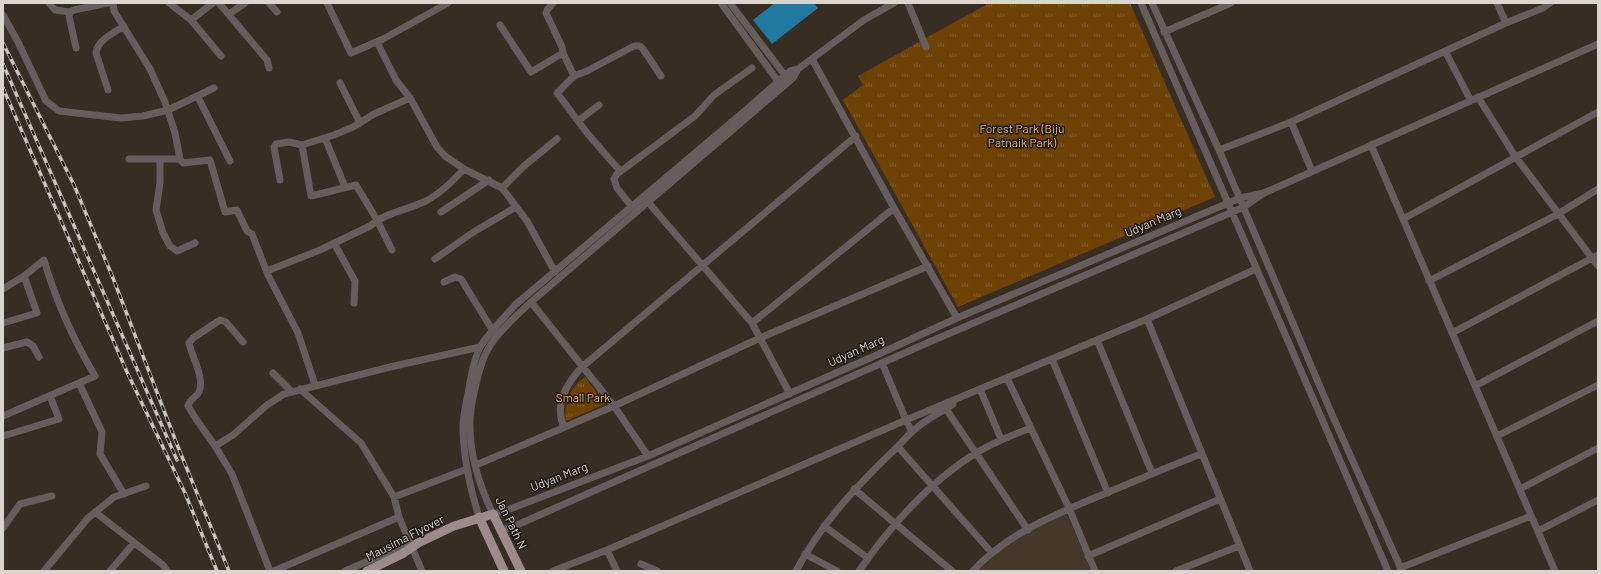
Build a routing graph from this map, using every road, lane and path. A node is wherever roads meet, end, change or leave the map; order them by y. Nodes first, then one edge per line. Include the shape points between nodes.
1 (49, 3) edge
2 (108, 3) edge
3 (113, 3) edge
4 (169, 3) edge
5 (213, 3) edge
6 (219, 3) edge
7 (245, 3) edge
8 (269, 3) edge
9 (328, 3) edge
10 (448, 3) edge
11 (553, 3) edge
12 (721, 3) edge
13 (730, 3) edge
14 (894, 3) edge
15 (908, 3) edge
16 (1141, 3) edge
17 (1152, 3) edge
18 (1231, 3) edge
19 (1497, 3) edge
20 (1550, 3) edge
21 (70, 12) junction
22 (277, 12) dead end
23 (229, 14) junction
24 (3, 15) edge
25 (191, 20) junction
26 (1506, 23) junction
27 (500, 25) dead end
28 (124, 26) junction
29 (1164, 32) junction
30 (377, 42) junction
31 (1598, 44) edge
32 (926, 47) dead end
33 (76, 48) dead end
34 (1445, 51) junction
35 (563, 53) junction
36 (222, 56) dead end
37 (812, 59) junction
38 (269, 68) dead end
39 (752, 68) dead end
40 (574, 76) junction
41 (661, 76) dead end
42 (787, 79) junction
43 (340, 83) dead end
44 (780, 84) junction
45 (214, 88) dead end
46 (108, 90) dead end
47 (198, 97) junction
48 (1478, 97) junction
49 (410, 98) junction
50 (1471, 101) junction
51 (598, 105) dead end
52 (168, 110) junction
53 (1598, 112) edge
54 (578, 121) junction
55 (360, 122) junction
56 (1291, 122) junction
57 (856, 136) junction
58 (325, 138) junction
59 (557, 139) dead end
60 (302, 145) junction
61 (1371, 145) junction
62 (1219, 150) junction
63 (1516, 156) junction
64 (128, 159) dead end
65 (160, 159) junction
66 (180, 159) junction
67 (230, 161) dead end
68 (464, 169) junction
69 (620, 171) junction
70 (1312, 171) junction
71 (280, 180) dead end
72 (489, 180) junction
73 (345, 187) junction
74 (502, 188) junction
75 (1598, 189) edge
76 (1264, 193) junction
77 (1240, 198) junction
78 (648, 201) junction
79 (1227, 204) junction
80 (632, 206) junction
81 (516, 207) junction
82 (1244, 207) junction
83 (894, 208) junction
84 (441, 212) dead end
85 (1231, 212) junction
86 (1558, 214) junction
87 (1403, 219) junction
88 (377, 220) junction
89 (195, 242) dead end
90 (334, 243) junction
91 (392, 250) dead end
92 (1595, 257) edge
93 (435, 259) dead end
94 (702, 265) junction
95 (928, 266) junction
96 (1598, 266) edge
97 (1256, 269) junction
98 (267, 271) junction
99 (555, 272) junction
100 (24, 276) junction
101 (1430, 281) junction
102 (444, 282) dead end
103 (3, 289) edge
104 (531, 302) junction
105 (354, 303) dead end
106 (981, 308) junction
107 (986, 317) junction
108 (957, 318) junction
109 (1146, 319) junction
110 (1598, 321) edge
111 (3, 323) edge
112 (752, 323) junction
113 (496, 332) junction
114 (1452, 333) junction
115 (760, 338) junction
116 (1098, 340) junction
117 (243, 342) dead end
118 (480, 347) junction
119 (3, 348) edge
120 (39, 357) dead end
121 (1052, 359) junction
122 (882, 363) junction
123 (582, 367) junction
124 (273, 373) dead end
125 (1007, 378) junction
126 (79, 383) junction
127 (316, 385) junction
128 (1598, 385) edge
129 (1475, 386) junction
130 (300, 389) junction
131 (980, 389) junction
132 (292, 392) junction
133 (790, 394) junction
134 (50, 396) junction
135 (963, 397) junction
136 (614, 406) junction
137 (946, 408) junction
138 (3, 416) edge
139 (906, 420) junction
140 (564, 427) junction
141 (1031, 428) junction
142 (912, 432) junction
143 (3, 436) edge
144 (1497, 436) junction
145 (1001, 439) junction
146 (215, 446) junction
147 (898, 447) junction
148 (1598, 448) edge
149 (976, 453) junction
150 (1201, 454) junction
151 (648, 456) junction
152 (476, 465) junction
153 (467, 469) junction
154 (1152, 473) junction
155 (146, 486) dead end
156 (932, 486) junction
157 (854, 489) junction
158 (1520, 489) junction
159 (1108, 493) junction
160 (124, 494) junction
161 (52, 496) dead end
162 (394, 497) junction
163 (1220, 499) junction
164 (1598, 500) edge
165 (1069, 508) junction
166 (95, 512) junction
167 (493, 514) junction
168 (1531, 516) junction
169 (399, 517) junction
170 (479, 518) junction
171 (895, 524) junction
172 (824, 526) junction
173 (3, 528) edge
174 (1028, 530) junction
175 (500, 531) junction
176 (1538, 531) junction
177 (488, 536) junction
178 (134, 543) junction
179 (414, 543) junction
180 (1239, 546) junction
181 (607, 550) junction
182 (992, 553) junction
183 (805, 554) junction
184 (1088, 556) junction
185 (868, 558) junction
186 (641, 564) dead end
187 (1401, 569) edge
188 (1386, 570) edge
189 (44, 571) edge
190 (110, 571) edge
191 (167, 571) edge
192 (270, 571) edge
193 (274, 571) edge
194 (346, 571) edge
195 (367, 571) edge
196 (422, 571) edge
197 (504, 571) edge
198 (521, 571) edge
199 (553, 571) edge
200 (616, 571) edge
201 (657, 571) edge
202 (796, 571) edge
203 (837, 571) edge
204 (860, 571) edge
205 (952, 571) edge
206 (973, 571) edge
207 (1095, 571) edge
208 (1176, 571) edge
209 (1250, 571) edge
210 (1555, 571) edge

1 - 21 street via 55,10
2 - 21 street
3 - 28 street via 114,11
4 - 25 street
5 - 25 street
6 - 23 street
7 - 23 street
8 - 22 street
9 - 30 street via 351,53
10 - 30 street
11 - 35 street via 546,14
12 - 44 street
13 - 42 street
14 - 37 street via 864,20
15 - 32 street
16 - 79 street
17 - 29 street
18 - 29 street
19 - 26 street
20 - 26 street
21 - 33 street
23 - 38 street via 267,60
24 - 52 street via 46,101 55,109 121,118
25 - 36 street
26 - 34 street
27 - 35 street via 531,72
28 - 46 street via 96,48
28 - 52 street via 150,69
29 - 62 street
30 - 49 street via 396,80
31 - 48 street
34 - 50 street
34 - 56 street
35 - 40 street
37 - 42 street via 798,69 793,78
37 - 57 street
39 - 69 street via 714,96 695,116
40 - 41 street via 637,45 643,49
40 - 54 street via 557,93
42 - 44 street
43 - 55 street
44 - 78 street
44 - 80 street
45 - 47 street
47 - 52 street
47 - 67 street
48 - 50 street
48 - 63 street
49 - 55 street
49 - 68 street via 437,147
50 - 61 street
51 - 54 street
52 - 66 street
53 - 63 street
54 - 69 street
55 - 58 street
56 - 62 street
56 - 70 street
57 - 83 street
57 - 94 street
58 - 60 street
58 - 73 street
59 - 74 street
60 - 71 street via 288,142 276,144 274,148
60 - 73 street via 311,196
61 - 70 street
61 - 87 street
62 - 77 street
63 - 86 street
63 - 87 street
64 - 65 street
65 - 66 street
65 - 89 street via 156,210 163,233 170,246 177,251
66 - 98 street via 183,163 210,160 225,212 237,210 247,231 252,234
68 - 72 street
68 - 88 street via 436,195
69 - 80 street via 614,182
70 - 76 street
72 - 74 street
72 - 84 street
73 - 88 street via 356,185
74 - 81 street
75 - 86 street
76 - 77 street, Udyan Marg
76 - 82 street, Udyan Marg
77 - 79 street, Udyan Marg
77 - 82 street
78 - 94 street
78 - 104 street
79 - 85 street
79 - 106 street, Udyan Marg
80 - 99 street
81 - 93 street
81 - 99 street via 527,221
82 - 85 street, Udyan Marg
82 - 187 street
83 - 95 street
83 - 112 street
85 - 97 street
85 - 107 street, Udyan Marg
86 - 92 street
86 - 101 street
87 - 101 street
88 - 90 street
88 - 91 street
90 - 98 street
90 - 105 street via 355,281
92 - 96 street
92 - 114 street
94 - 112 street
94 - 123 street
95 - 108 street
95 - 115 street
97 - 109 street
97 - 188 street
98 - 127 street via 298,333
99 - 113 street via 515,305
100 - 103 street
100 - 111 street via 36,313
100 - 126 street via 44,260 58,302 80,351 95,376
101 - 114 street
102 - 113 street via 454,277 460,279
104 - 113 street
104 - 123 street
106 - 107 street
106 - 108 street, Udyan Marg
107 - 122 street, Udyan Marg
108 - 133 street, Udyan Marg
109 - 116 street
109 - 150 street
110 - 129 street
112 - 115 street
113 - 118 street
113 - 152 street, Jan Path N via 483,359 471,408 471,444
114 - 129 street
115 - 133 street
115 - 136 street
116 - 121 street
116 - 154 street
117 - 146 street via 226,322 220,320 189,343 199,375 200,389 188,406
118 - 127 street
118 - 153 street via 471,378 463,425
119 - 120 street via 27,342 33,346
121 - 125 street
121 - 159 street
122 - 139 street
122 - 175 street, Udyan Marg
123 - 136 street
123 - 140 street via 568,385 563,398 559,412
124 - 132 street
125 - 131 street
125 - 141 street
126 - 134 street
126 - 160 street via 102,432 100,454
127 - 130 street
128 - 144 street
129 - 144 street
130 - 132 street
130 - 162 street via 361,443
131 - 135 street
131 - 145 street
132 - 146 street via 267,405 233,435
133 - 151 street, Udyan Marg
134 - 138 street
134 - 143 street via 59,419
135 - 137 street
135 - 139 street
136 - 140 street
136 - 151 street
137 - 142 street
137 - 149 street
139 - 142 street
139 - 181 street
140 - 152 street
141 - 145 street
141 - 165 street
142 - 147 street
144 - 158 street
145 - 149 street
146 - 192 street via 232,474
147 - 156 street
147 - 157 street
148 - 158 street
149 - 156 street
149 - 174 street
150 - 154 street
150 - 163 street
151 - 167 street, Udyan Marg
152 - 167 street, Jan Path N via 480,484
153 - 162 street
153 - 170 street
154 - 159 street
155 - 160 street
156 - 171 street
156 - 182 street
157 - 171 street
157 - 172 street
158 - 168 street
159 - 165 street
160 - 166 street via 114,497
161 - 173 street via 20,504
162 - 169 street
163 - 180 street
163 - 184 street
164 - 176 street
165 - 174 street
165 - 184 street
166 - 178 street
166 - 189 street
167 - 170 main road, Udyan Marg
167 - 175 main road, Jan Path N
168 - 176 street
168 - 187 street
169 - 179 street
169 - 193 street
170 - 177 main road
170 - 179 main road, Mausima Flyover
171 - 185 street
171 - 205 street
172 - 183 street
172 - 185 street
174 - 182 street
175 - 177 main road, Udyan Marg
175 - 198 main road, Jan Path N
176 - 210 street
177 - 197 main road
178 - 190 street
178 - 191 street
179 - 194 street
179 - 195 main road, Mausima Flyover, bridge via 402,554
179 - 196 street
180 - 208 street
180 - 209 street
181 - 199 street
181 - 200 street
182 - 206 street
183 - 202 street
183 - 203 street
184 - 207 street
185 - 204 street
186 - 201 street

